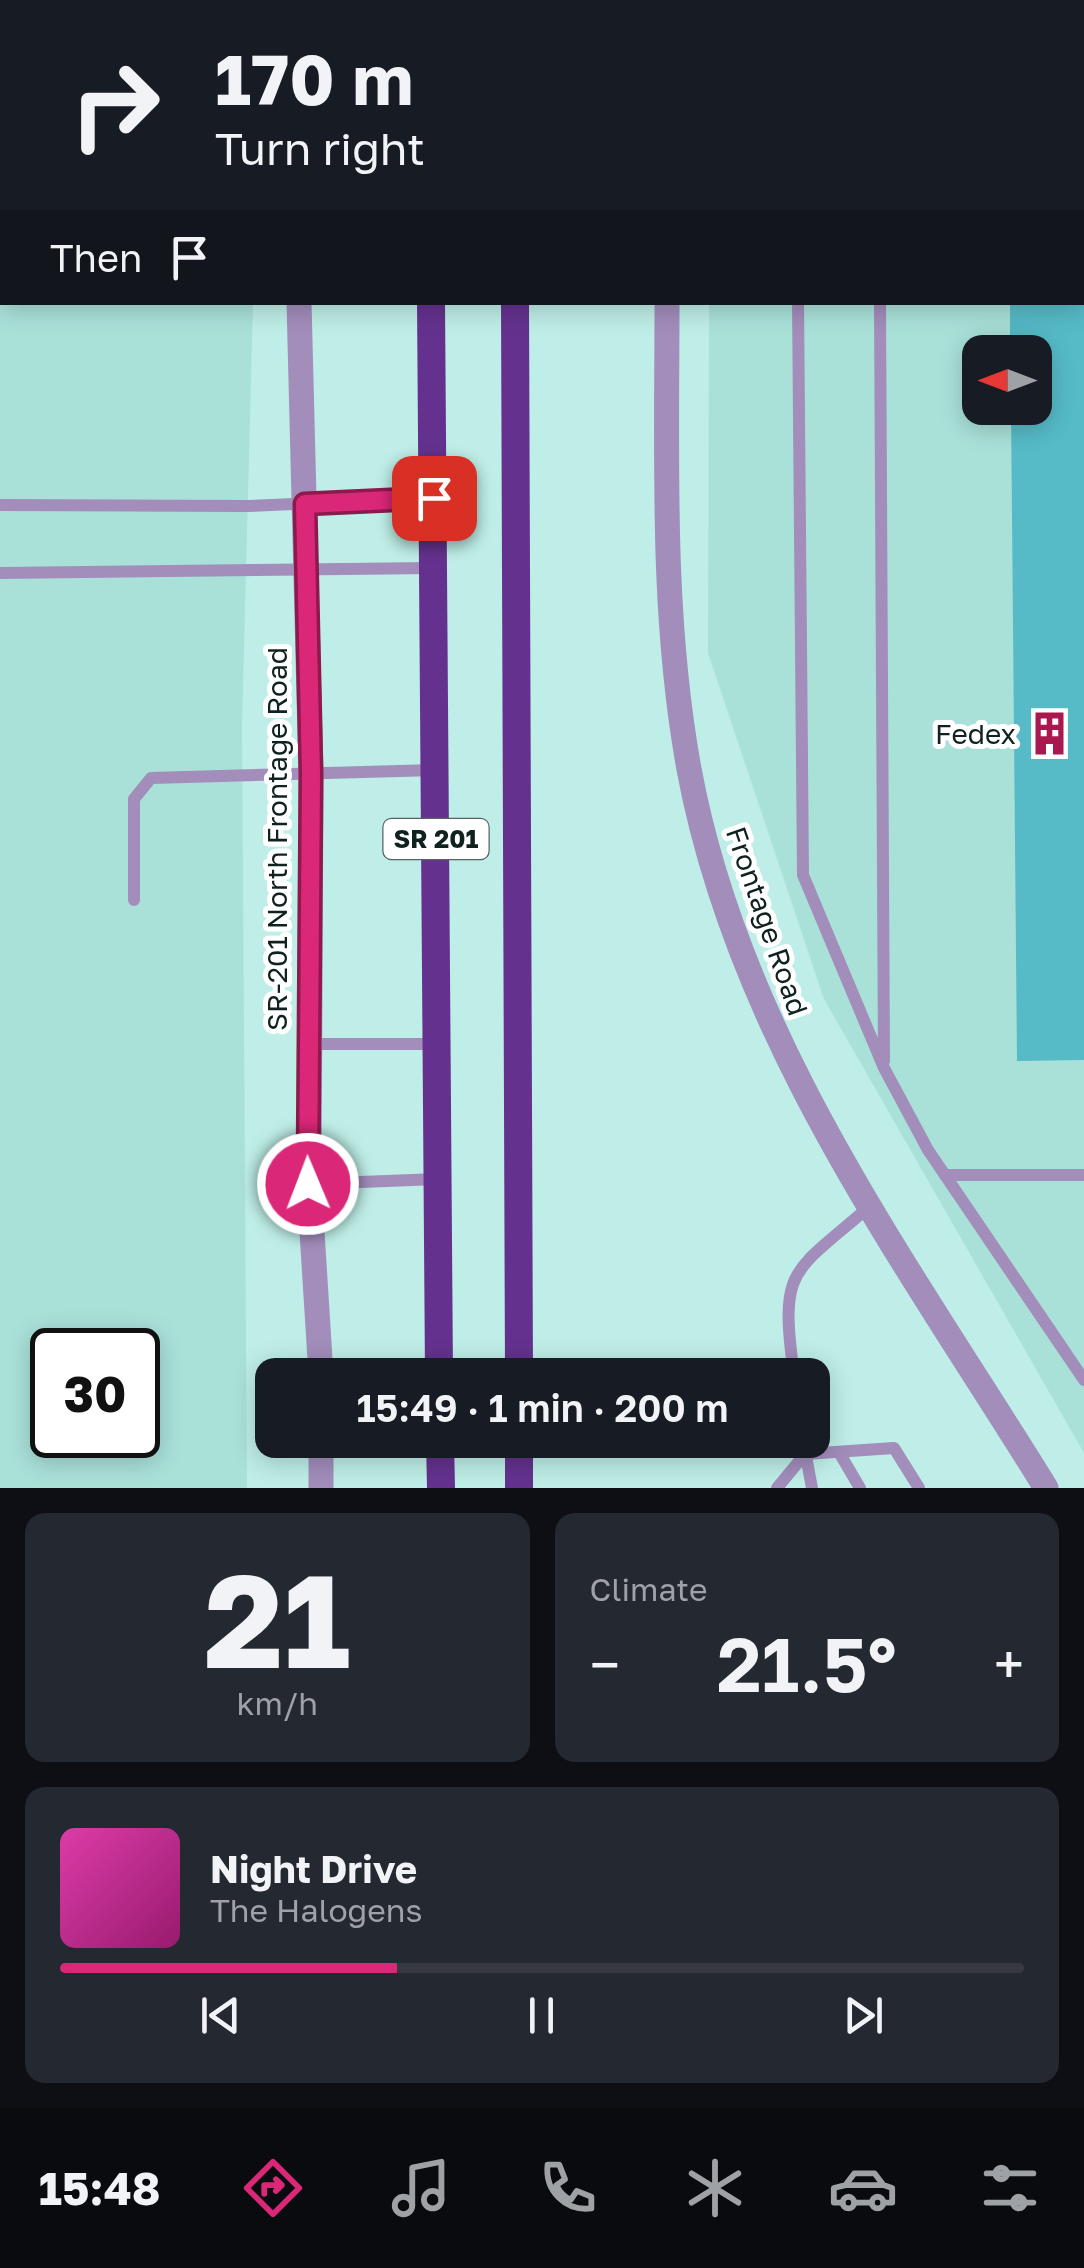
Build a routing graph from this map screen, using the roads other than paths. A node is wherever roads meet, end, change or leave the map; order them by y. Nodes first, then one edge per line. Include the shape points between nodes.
1 (298, 305) edge
2 (431, 305) edge
3 (515, 305) edge
4 (666, 305) edge
5 (798, 305) edge
6 (880, 305) edge
7 (434, 498) junction
8 (305, 504) junction
9 (0, 506) edge
10 (435, 568) junction
11 (306, 571) junction
12 (0, 573) edge
13 (436, 770) junction
14 (311, 774) junction
15 (134, 900) dead end
16 (306, 1044) junction
17 (438, 1044) junction
18 (884, 1068) junction
19 (945, 1175) junction
20 (1084, 1175) edge
21 (438, 1179) junction
22 (308, 1184) junction
23 (870, 1206) junction
24 (321, 1358) edge
25 (439, 1358) edge
26 (519, 1358) edge
27 (792, 1358) edge
28 (1084, 1380) edge
29 (830, 1452) edge
30 (840, 1454) junction
31 (321, 1458) edge
32 (440, 1458) edge
33 (519, 1458) edge
34 (797, 1458) edge
35 (806, 1458) edge
36 (320, 1488) edge
37 (441, 1488) edge
38 (519, 1488) edge
39 (777, 1488) edge
40 (812, 1488) edge
41 (860, 1488) edge
42 (919, 1488) edge
43 (1046, 1488) edge

1 - 8 street, SR-201 North Frontage Road
2 - 7 highway, SR 201
3 - 26 highway, SR 201
4 - 23 street, Frontage Road via 670,618 700,821 756,993 805,1097
5 - 18 lane via 803,875
6 - 18 lane
7 - 8 lane
7 - 10 highway, SR 201
8 - 9 lane
8 - 11 street, SR-201 North Frontage Road
10 - 11 lane
10 - 13 highway, SR 201
11 - 12 lane
11 - 14 street, SR-201 North Frontage Road
13 - 14 lane
13 - 17 highway, SR 201
14 - 15 lane via 151,778 134,799
14 - 16 street, SR-201 North Frontage Road
16 - 17 lane
16 - 22 street, SR-201 North Frontage Road
17 - 21 highway, SR 201
18 - 19 lane
19 - 20 lane
19 - 28 lane
21 - 22 lane
21 - 25 highway, SR 201
22 - 24 street, SR-201 North Frontage Road
23 - 27 lane via 795,1271 785,1311
23 - 43 street, Frontage Road
29 - 30 lane
30 - 41 lane
30 - 42 lane via 894,1448
31 - 36 street
32 - 37 highway
33 - 38 highway
34 - 39 lane
35 - 40 lane

